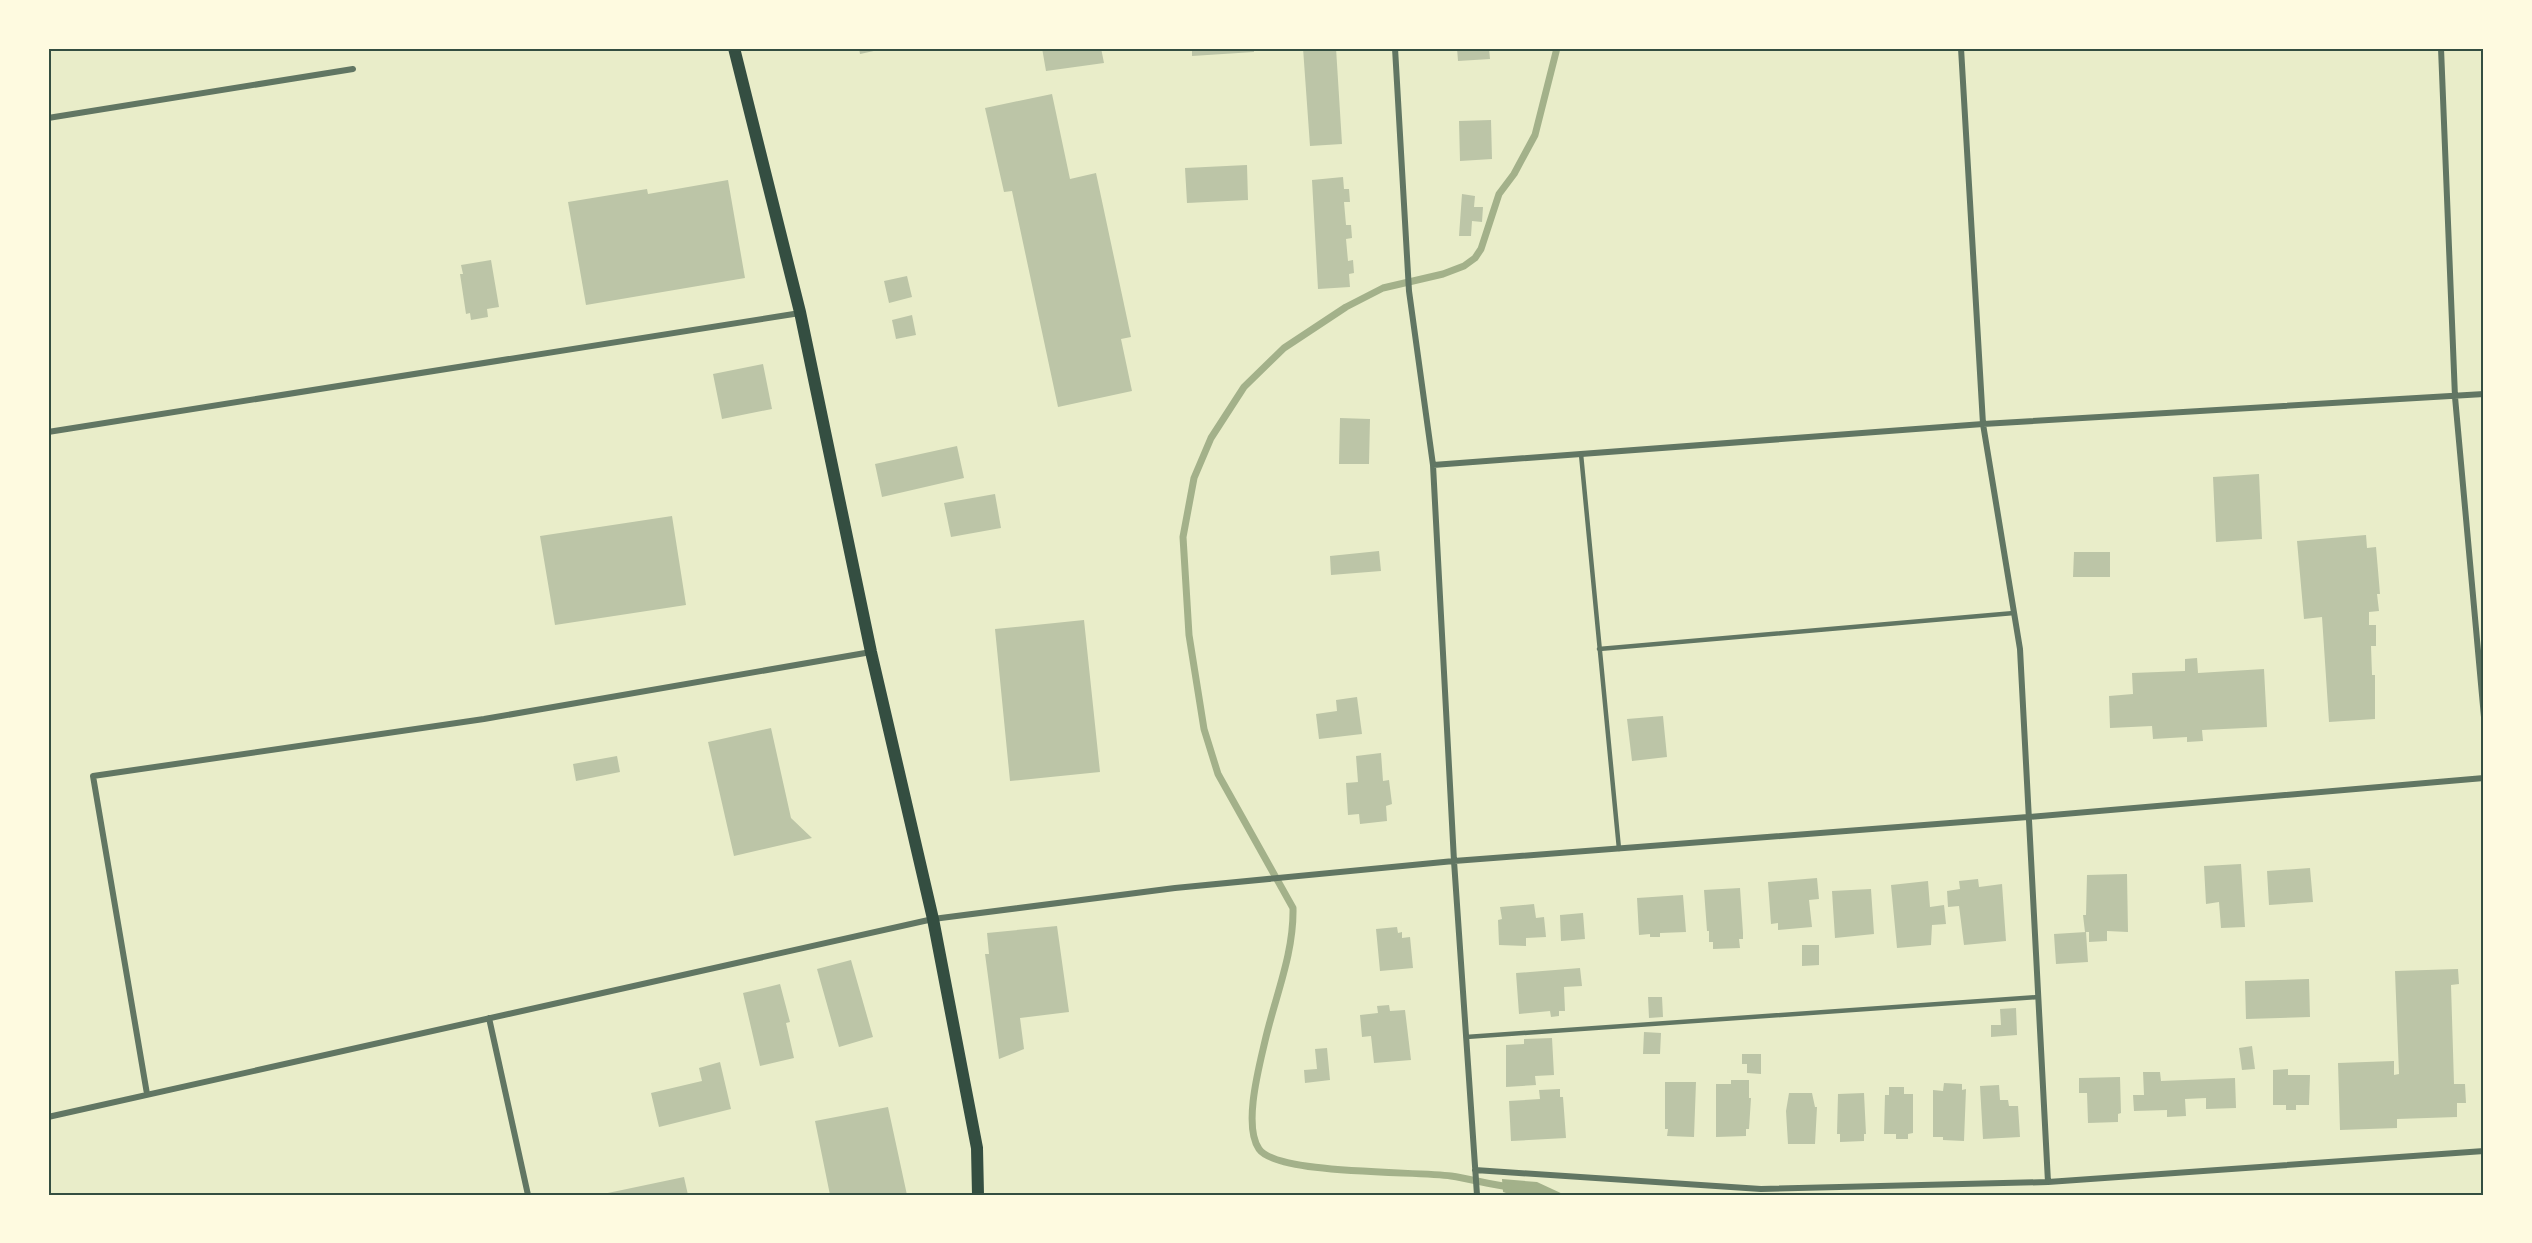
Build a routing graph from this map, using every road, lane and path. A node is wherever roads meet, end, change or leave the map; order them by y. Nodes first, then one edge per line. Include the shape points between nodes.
1 (734, 48) edge
2 (1395, 48) edge
3 (1961, 48) edge
4 (2441, 48) edge
5 (353, 69) dead end
6 (48, 118) edge
7 (800, 312) junction
8 (2484, 394) edge
9 (2455, 397) junction
10 (1983, 424) junction
11 (48, 432) edge
12 (1581, 454) junction
13 (1433, 465) junction
14 (2014, 613) junction
15 (1599, 648) junction
16 (871, 652) junction
17 (2484, 717) edge
18 (2484, 778) edge
19 (2028, 817) junction
20 (1619, 849) junction
21 (1454, 861) junction
22 (933, 919) junction
23 (2038, 997) junction
24 (489, 1018) junction
25 (1466, 1037) junction
26 (147, 1094) junction
27 (48, 1117) edge
28 (2484, 1151) edge
29 (1475, 1170) junction
30 (2048, 1182) junction
31 (528, 1195) edge
32 (978, 1195) edge
33 (1477, 1195) edge

1 - 7 main road
2 - 13 street via 1409,291
3 - 10 street
4 - 9 street
5 - 6 street
7 - 11 street
7 - 16 main road
8 - 9 street
9 - 10 street
9 - 17 street
10 - 12 street
10 - 14 street
12 - 13 street
12 - 15 lane
13 - 21 street
14 - 15 lane
14 - 19 street via 2020,649
15 - 20 lane
16 - 22 main road
16 - 26 street via 484,719 93,776
18 - 19 street
19 - 20 street
19 - 23 street
20 - 21 street
21 - 22 street via 1175,888
21 - 25 street
22 - 24 street
22 - 32 main road via 977,1149
23 - 25 lane
23 - 30 street
24 - 26 street
24 - 31 street
25 - 29 street
26 - 27 street
28 - 30 street
29 - 30 street via 1761,1189
29 - 33 street

